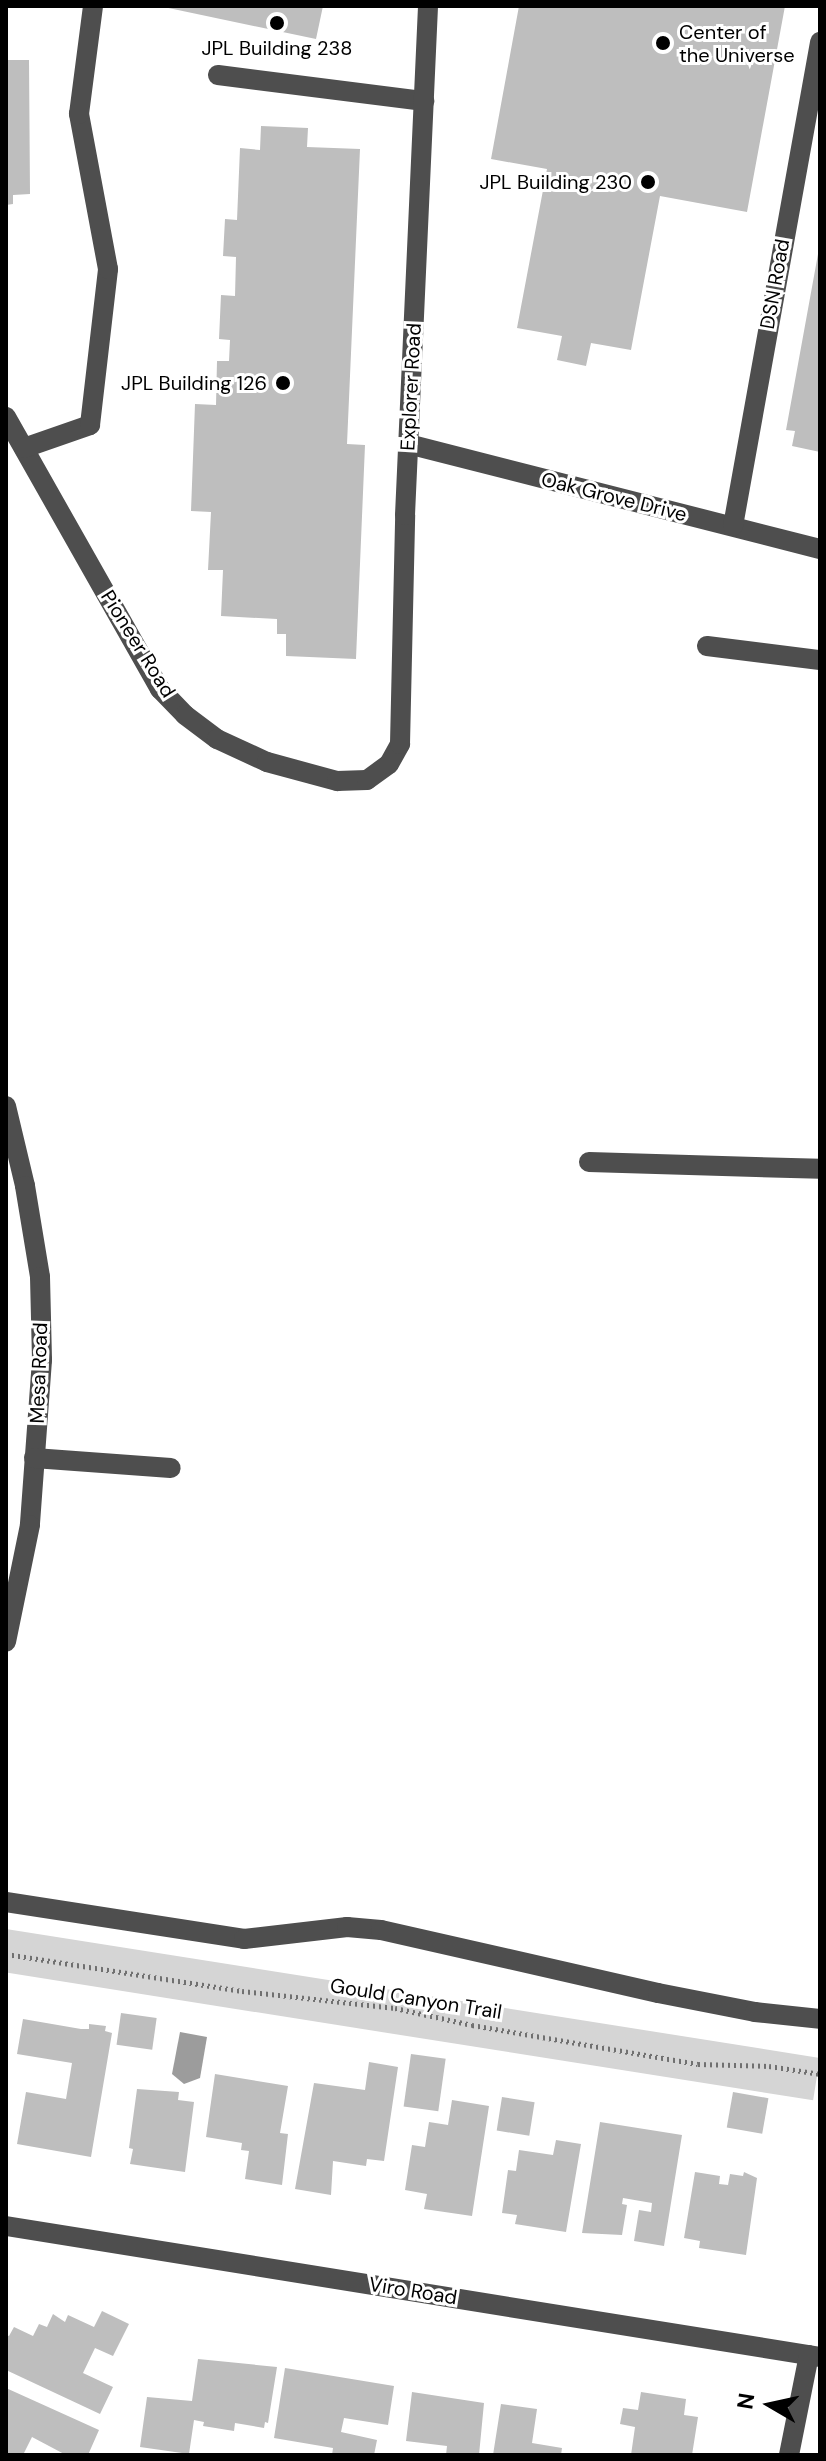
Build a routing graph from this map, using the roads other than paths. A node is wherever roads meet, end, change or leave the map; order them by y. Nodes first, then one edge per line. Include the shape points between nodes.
1 (93, 6) edge
2 (428, 6) edge
3 (820, 42) edge
4 (218, 75) dead end
5 (424, 101) junction
6 (6, 417) edge
7 (408, 444) junction
8 (24, 448) junction
9 (733, 526) junction
10 (820, 549) edge
11 (707, 646) dead end
12 (820, 660) edge
13 (389, 764) joint
14 (6, 1106) edge
15 (589, 1162) dead end
16 (820, 1169) edge
17 (34, 1458) junction
18 (171, 1468) dead end
19 (6, 1642) edge
20 (6, 1902) edge
21 (820, 2019) edge
22 (6, 2226) edge
23 (815, 2356) edge
24 (789, 2455) edge

1 - 8 street via 79,114 108,269 90,425
2 - 5 street, Explorer Road
3 - 9 street, DSN Road
4 - 5 street
5 - 7 street, Explorer Road
6 - 8 street, Pioneer Road
7 - 9 street, Oak Grove Drive
7 - 13 street, Explorer Road via 400,744
8 - 13 street, Pioneer Road via 160,689 185,715 217,739 267,762 337,781 367,780
9 - 10 street, Oak Grove Drive
11 - 12 street
14 - 17 street, Mesa Road via 40,1277 42,1360
15 - 16 street
17 - 18 street
17 - 19 street, Mesa Road via 30,1525
20 - 21 street via 244,1939 347,1927 381,1930 658,1993
22 - 23 street, Viro Road
23 - 24 street

